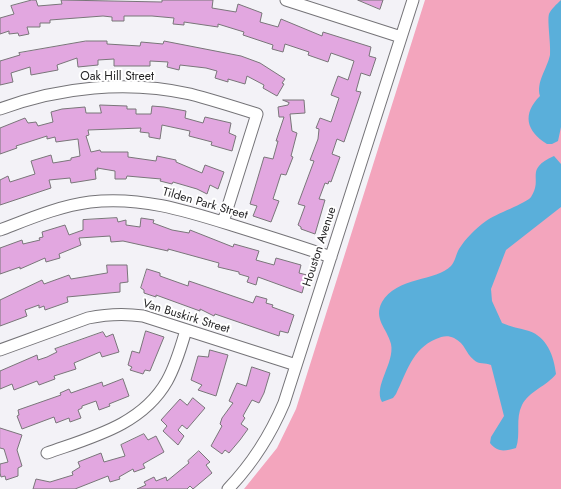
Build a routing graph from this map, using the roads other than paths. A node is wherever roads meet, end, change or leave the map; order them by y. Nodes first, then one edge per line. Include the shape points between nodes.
1 (289, 0) edge
2 (413, 0) edge
3 (401, 37) junction
4 (0, 109) edge
5 (223, 222) junction
6 (0, 230) edge
7 (331, 257) junction
8 (186, 330) junction
9 (0, 350) edge
10 (296, 365) junction
11 (47, 453) dead end
12 (228, 489) edge

1 - 3 street
2 - 3 street, Houston Avenue
3 - 7 street, Houston Avenue
4 - 5 street, Oak Hill Street via 40,96 72,90 129,87 189,94 257,114
5 - 6 street, Tilden Park Street via 153,203 106,201 51,211
5 - 7 street, Tilden Park Street
7 - 10 street, Houston Avenue
8 - 9 street, Van Buskirk Street via 143,316 108,314 88,318
8 - 10 street, Van Buskirk Street
8 - 11 street via 167,381 145,409 120,426
10 - 12 street, Houston Avenue via 284,403 266,442

